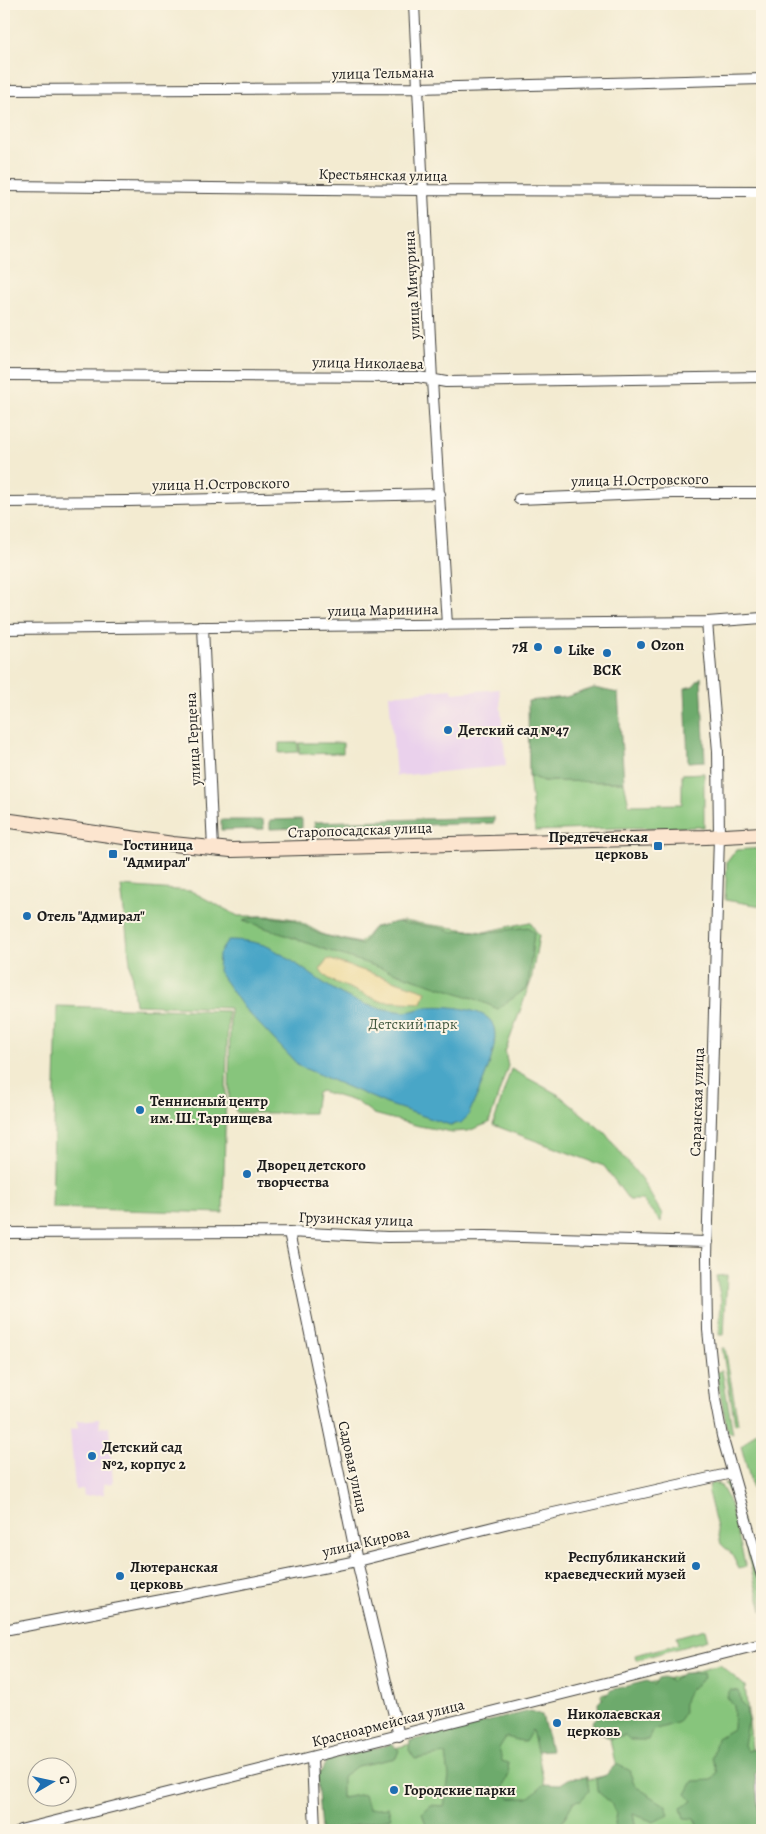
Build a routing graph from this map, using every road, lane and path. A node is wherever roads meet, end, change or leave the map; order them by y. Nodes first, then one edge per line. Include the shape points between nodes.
1 (414, 4) edge
2 (762, 79) edge
3 (418, 88) junction
4 (4, 90) edge
5 (4, 186) edge
6 (422, 190) junction
7 (762, 191) edge
8 (4, 375) edge
9 (762, 377) edge
10 (432, 380) junction
11 (762, 493) edge
12 (440, 494) junction
13 (519, 499) dead end
14 (4, 502) edge
15 (762, 618) edge
16 (707, 622) junction
17 (447, 624) junction
18 (203, 627) junction
19 (4, 630) edge
20 (4, 820) edge
21 (762, 834) edge
22 (719, 836) junction
23 (213, 849) junction
24 (289, 1232) junction
25 (4, 1233) edge
26 (708, 1242) junction
27 (732, 1473) junction
28 (357, 1561) junction
29 (762, 1576) edge
30 (4, 1630) edge
31 (762, 1644) edge
32 (399, 1736) junction
33 (312, 1758) junction
34 (20, 1830) edge
35 (315, 1830) edge

1 - 3 street, улица Мичурина
2 - 3 street, улица Тельмана
3 - 4 street, улица Тельмана
3 - 6 street, улица Мичурина
5 - 6 street, Крестьянская улица
6 - 7 street, Крестьянская улица
6 - 10 street, улица Мичурина
8 - 10 street, улица Николаева via 409,377
9 - 10 street, улица Николаева
10 - 12 street, улица Мичурина
11 - 13 street, улица Н.Островского
12 - 14 street, улица Н.Островского
12 - 17 street, улица Мичурина
15 - 16 street, улица Маринина
16 - 17 street, улица Маринина
16 - 22 street, Саранская улица via 718,752
17 - 18 street, улица Маринина
18 - 19 street, улица Маринина
18 - 23 street, улица Герцена
20 - 23 main road, Старопосадская улица
21 - 22 main road, Старопосадская улица
22 - 23 main road, Старопосадская улица
22 - 26 street, Саранская улица
24 - 25 street, Грузинская улица
24 - 26 street, Грузинская улица via 387,1237 484,1236
24 - 28 street, Садовая улица
26 - 27 street, Саранская улица via 710,1362
27 - 28 street, улица Кирова
27 - 29 street, Саранская улица
28 - 30 street, улица Кирова
28 - 32 street, Садовая улица
31 - 32 street, Красноармейская улица
32 - 33 street, Красноармейская улица
33 - 34 street, Красноармейская улица
33 - 35 street

